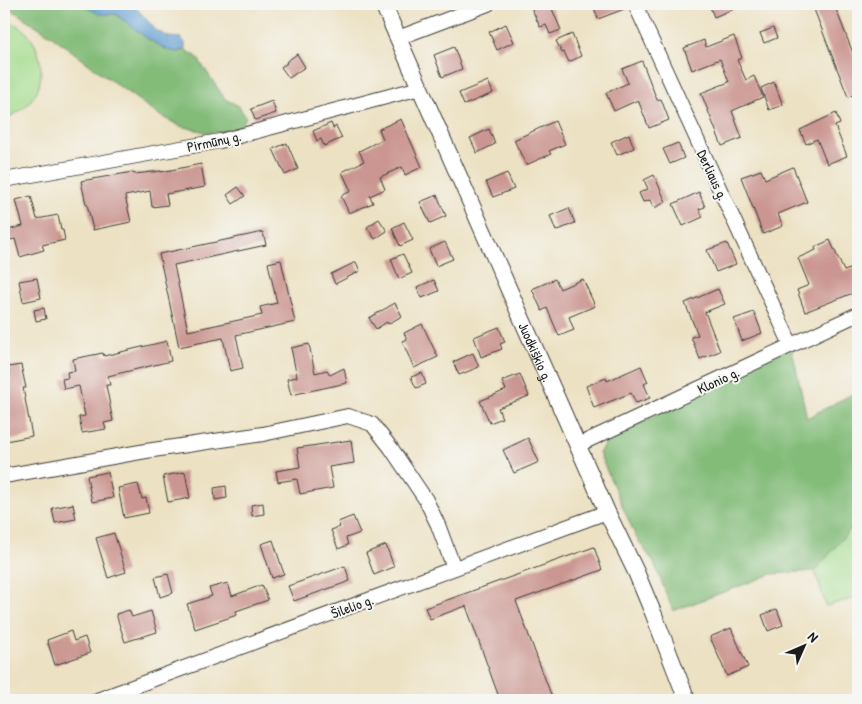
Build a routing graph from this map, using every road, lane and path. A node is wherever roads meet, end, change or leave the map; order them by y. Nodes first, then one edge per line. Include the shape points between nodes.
1 (383, 4) edge
2 (488, 4) edge
3 (635, 4) edge
4 (398, 38) junction
5 (420, 88) junction
6 (4, 180) edge
7 (858, 314) edge
8 (791, 345) junction
9 (578, 445) junction
10 (4, 476) edge
11 (607, 512) junction
12 (454, 568) junction
13 (96, 700) edge
14 (687, 700) edge

1 - 4 street, Juodkiškio g.
2 - 4 street
3 - 8 street, Derliaus g.
4 - 5 street, Juodkiškio g.
5 - 6 street, Pirmūnų g. via 220,141
5 - 9 street, Juodkiškio g.
7 - 8 street, Klonio g.
8 - 9 street, Klonio g.
9 - 11 street, Juodkiškio g.
10 - 12 street via 263,434 348,416 372,424 391,448 426,500
11 - 12 street, Šilelio g.
11 - 14 street, Juodkiškio g.
12 - 13 street, Šilelio g.

